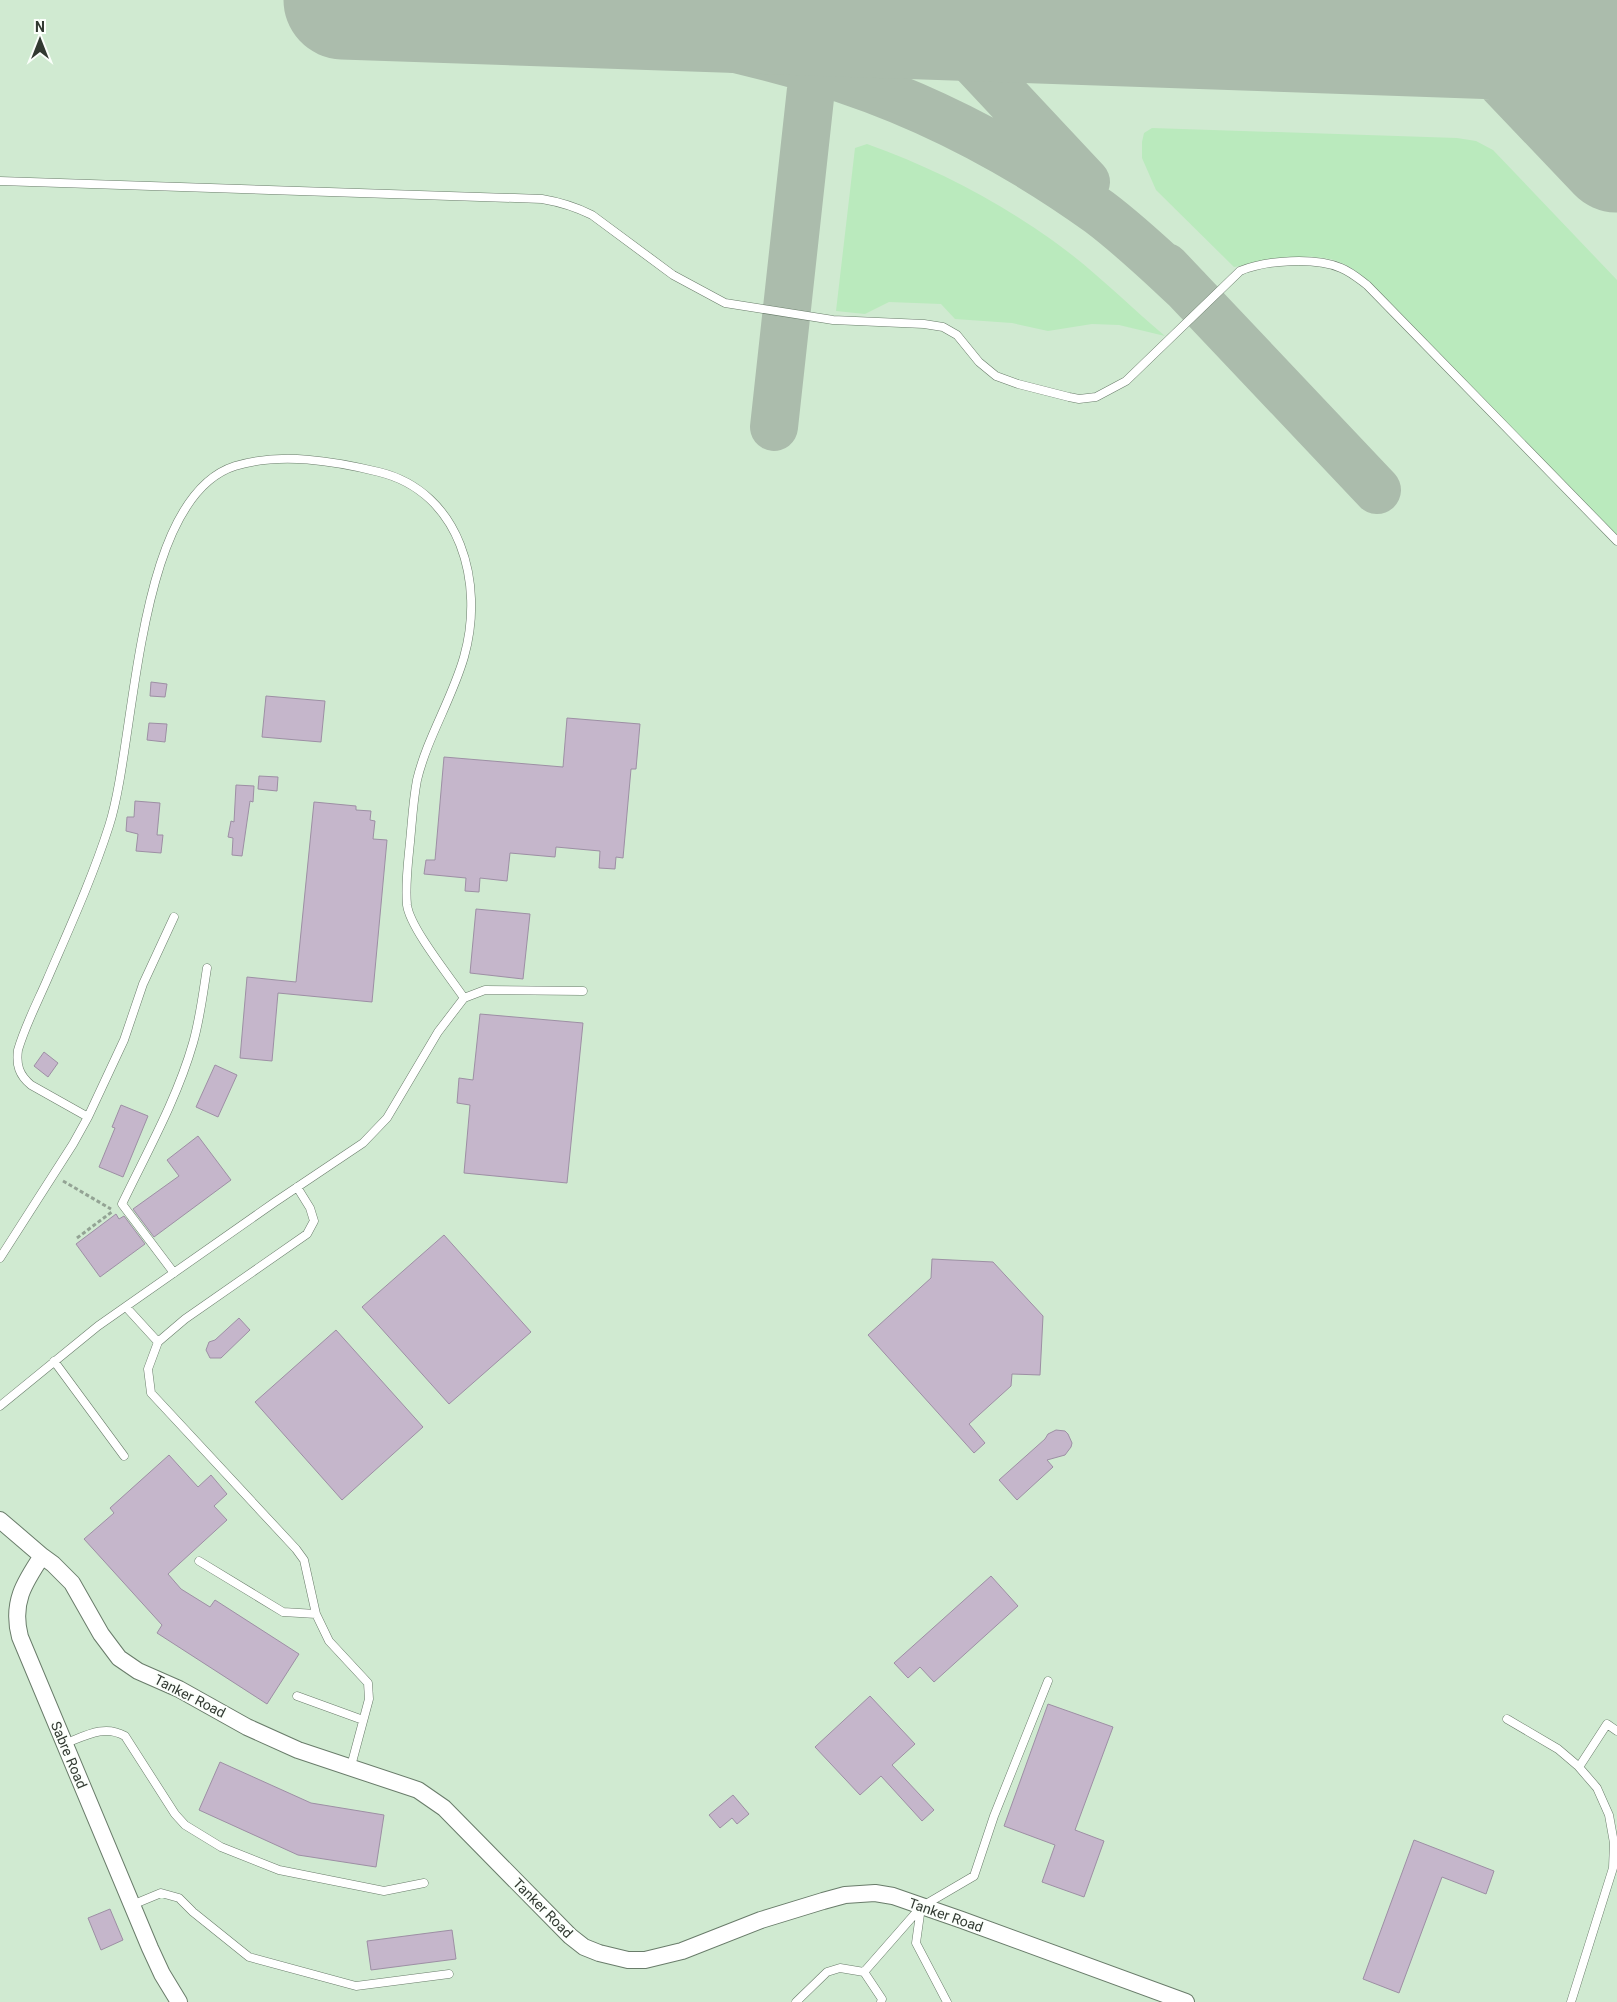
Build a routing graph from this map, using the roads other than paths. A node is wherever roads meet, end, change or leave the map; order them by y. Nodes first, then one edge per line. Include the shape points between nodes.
1 (0, 181) edge
2 (1617, 541) edge
3 (174, 917) dead end
4 (207, 968) dead end
5 (583, 990) dead end
6 (464, 998) junction
7 (88, 1116) junction
8 (297, 1187) junction
9 (0, 1258) edge
10 (174, 1273) junction
11 (126, 1307) junction
12 (158, 1342) junction
13 (54, 1361) junction
14 (0, 1406) edge
15 (124, 1456) dead end
16 (0, 1520) edge
17 (42, 1556) junction
18 (199, 1561) dead end
19 (316, 1614) junction
20 (1048, 1681) dead end
21 (297, 1696) dead end
22 (1507, 1719) dead end
23 (363, 1720) junction
24 (1617, 1731) edge
25 (64, 1744) junction
26 (351, 1766) junction
27 (1579, 1767) junction
28 (424, 1883) dead end
29 (132, 1905) junction
30 (921, 1907) junction
31 (864, 1972) junction
32 (449, 1974) dead end
33 (179, 2002) edge
34 (796, 2002) edge
35 (881, 2002) edge
36 (947, 2002) edge
37 (1186, 2002) edge
38 (1571, 2002) edge

1 - 2 lane via 555,201 592,215 667,272 725,303 833,320 942,326 957,335 979,362 996,376 1079,399 1106,393 1126,380 1240,271 1293,262 1333,264 1367,285
3 - 7 lane via 143,984 120,1049
4 - 10 lane via 190,1053 122,1204
5 - 6 lane via 485,990
6 - 7 lane via 411,920 407,905 417,782 460,670 468,639 469,579 456,533 432,500 412,484 389,474 301,460 268,460 235,466 211,479 192,500 166,551 138,657 113,814 86,890 18,1050 18,1066 30,1085
6 - 8 lane via 438,1032 376,1132
7 - 9 lane
8 - 10 lane
8 - 12 lane via 310,1208 314,1222 307,1234 185,1319
10 - 11 lane
11 - 12 lane
11 - 13 lane
12 - 19 lane via 148,1369 150,1393 296,1549 304,1560
13 - 14 lane
13 - 15 lane
16 - 17 street
17 - 25 street, Sabre Road via 18,1598 17,1626
17 - 26 street, Tanker Road via 72,1583 111,1649 130,1666 298,1750
18 - 19 lane via 283,1612
19 - 23 lane via 329,1640 368,1683 369,1699
20 - 30 lane via 994,1816 974,1876
21 - 23 lane
22 - 27 lane via 1558,1749
23 - 26 lane
24 - 27 lane via 1607,1724
25 - 28 lane via 106,1730 125,1736 185,1825 221,1847 280,1870 384,1891
25 - 29 street, Sabre Road
26 - 30 street, Tanker Road via 432,1798 570,1936 584,1947 616,1959 636,1961 661,1957 770,1917 845,1895 875,1893
27 - 38 lane via 1604,1802 1612,1829 1614,1857
29 - 32 lane via 160,1893 179,1898 249,1957 356,1986
29 - 33 street, Sabre Road via 162,1974
30 - 31 lane
30 - 36 lane via 916,1943
30 - 37 street, Tanker Road
31 - 34 lane via 840,1968 827,1972
31 - 35 lane

